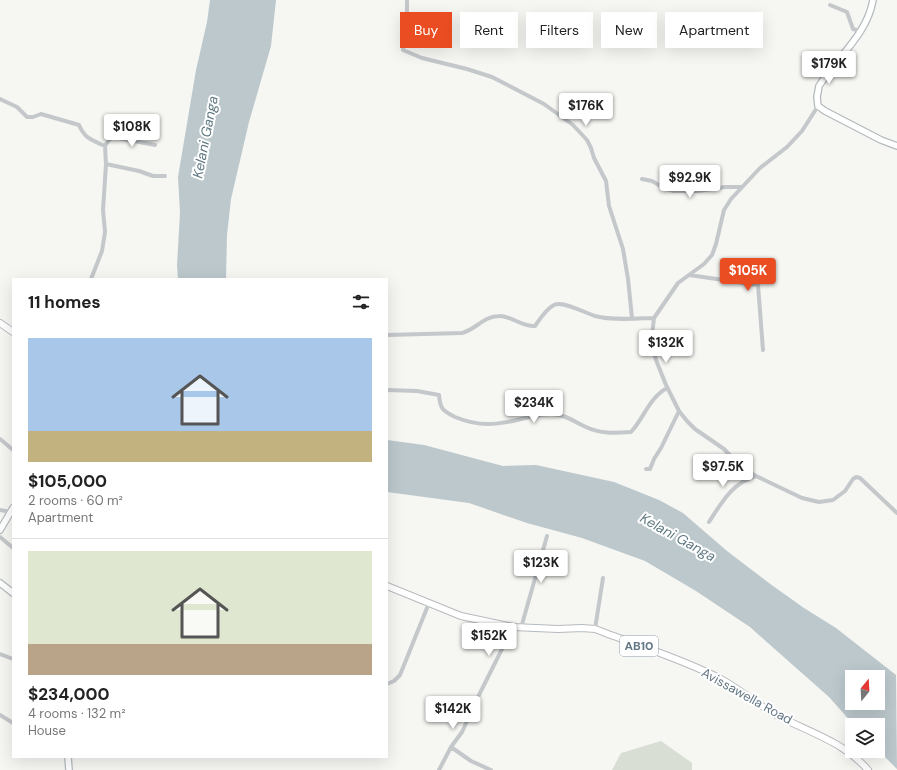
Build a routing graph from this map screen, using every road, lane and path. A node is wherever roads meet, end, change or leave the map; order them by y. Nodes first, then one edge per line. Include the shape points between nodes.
1 (407, 0) edge
2 (873, 0) edge
3 (830, 5) dead end
4 (860, 31) junction
5 (0, 99) edge
6 (818, 106) junction
7 (155, 145) dead end
8 (105, 146) junction
9 (897, 146) edge
10 (106, 164) junction
11 (165, 176) dead end
12 (642, 179) dead end
13 (742, 187) junction
14 (688, 275) junction
15 (91, 278) edge
16 (632, 318) junction
17 (654, 318) junction
18 (0, 323) edge
19 (12, 331) edge
20 (388, 335) edge
21 (763, 350) dead end
22 (667, 388) junction
23 (388, 390) edge
24 (679, 411) junction
25 (0, 439) edge
26 (12, 449) edge
27 (646, 469) dead end
28 (756, 476) junction
29 (0, 510) edge
30 (12, 510) edge
31 (897, 513) edge
32 (709, 522) dead end
33 (0, 530) edge
34 (547, 536) dead end
35 (0, 537) edge
36 (12, 547) edge
37 (603, 578) dead end
38 (0, 583) edge
39 (388, 586) edge
40 (12, 592) edge
41 (429, 603) junction
42 (513, 627) junction
43 (521, 628) junction
44 (595, 629) junction
45 (0, 654) edge
46 (12, 659) edge
47 (388, 684) edge
48 (0, 715) edge
49 (12, 722) edge
50 (451, 747) junction
51 (68, 758) edge
52 (69, 770) edge
53 (439, 770) edge
54 (490, 770) edge
55 (868, 770) edge

1 - 16 street via 407,28 402,50 492,77 544,104 573,125 587,140 606,181 609,206 623,249
2 - 4 street via 871,10
3 - 4 street via 847,12 853,29
4 - 6 street via 819,86
5 - 8 street via 17,107 27,117 41,114 79,125 82,134 88,139
6 - 9 street
6 - 13 street via 802,131 787,147 760,168
7 - 8 street via 113,136
8 - 10 street
10 - 11 street via 153,176
10 - 15 street via 102,210 105,232 102,251
12 - 13 street via 674,191
13 - 14 street via 724,210 712,255
14 - 17 street via 678,283
14 - 21 street via 758,285
16 - 17 street
16 - 20 street via 610,319 562,303 549,308 535,326 500,315 487,318 468,332
17 - 22 street via 653,348
18 - 19 main road
22 - 23 street via 647,407 631,432 611,434 587,428 562,415 553,414 542,414 511,422 479,424 445,412 439,404 439,395
22 - 24 street
24 - 27 street via 650,469
24 - 28 street via 695,429 724,449 743,469
25 - 26 street
28 - 31 street via 802,498 818,502 833,500 845,491 853,479 860,478
28 - 32 street via 737,485 726,496
29 - 30 street
30 - 33 street
34 - 43 street
35 - 36 street
37 - 44 street
38 - 40 street
39 - 41 main road, Avissawella Road / AB10
41 - 42 main road, Avissawella Road / AB10 via 461,616
41 - 47 street via 400,675
42 - 43 main road, Avissawella Road / AB10
42 - 50 street via 462,732
43 - 44 main road, Avissawella Road / AB10
44 - 55 main road, Avissawella Road / AB10 via 720,678 778,715 844,749
45 - 46 street
48 - 49 street
50 - 53 street
50 - 54 street
51 - 52 street

